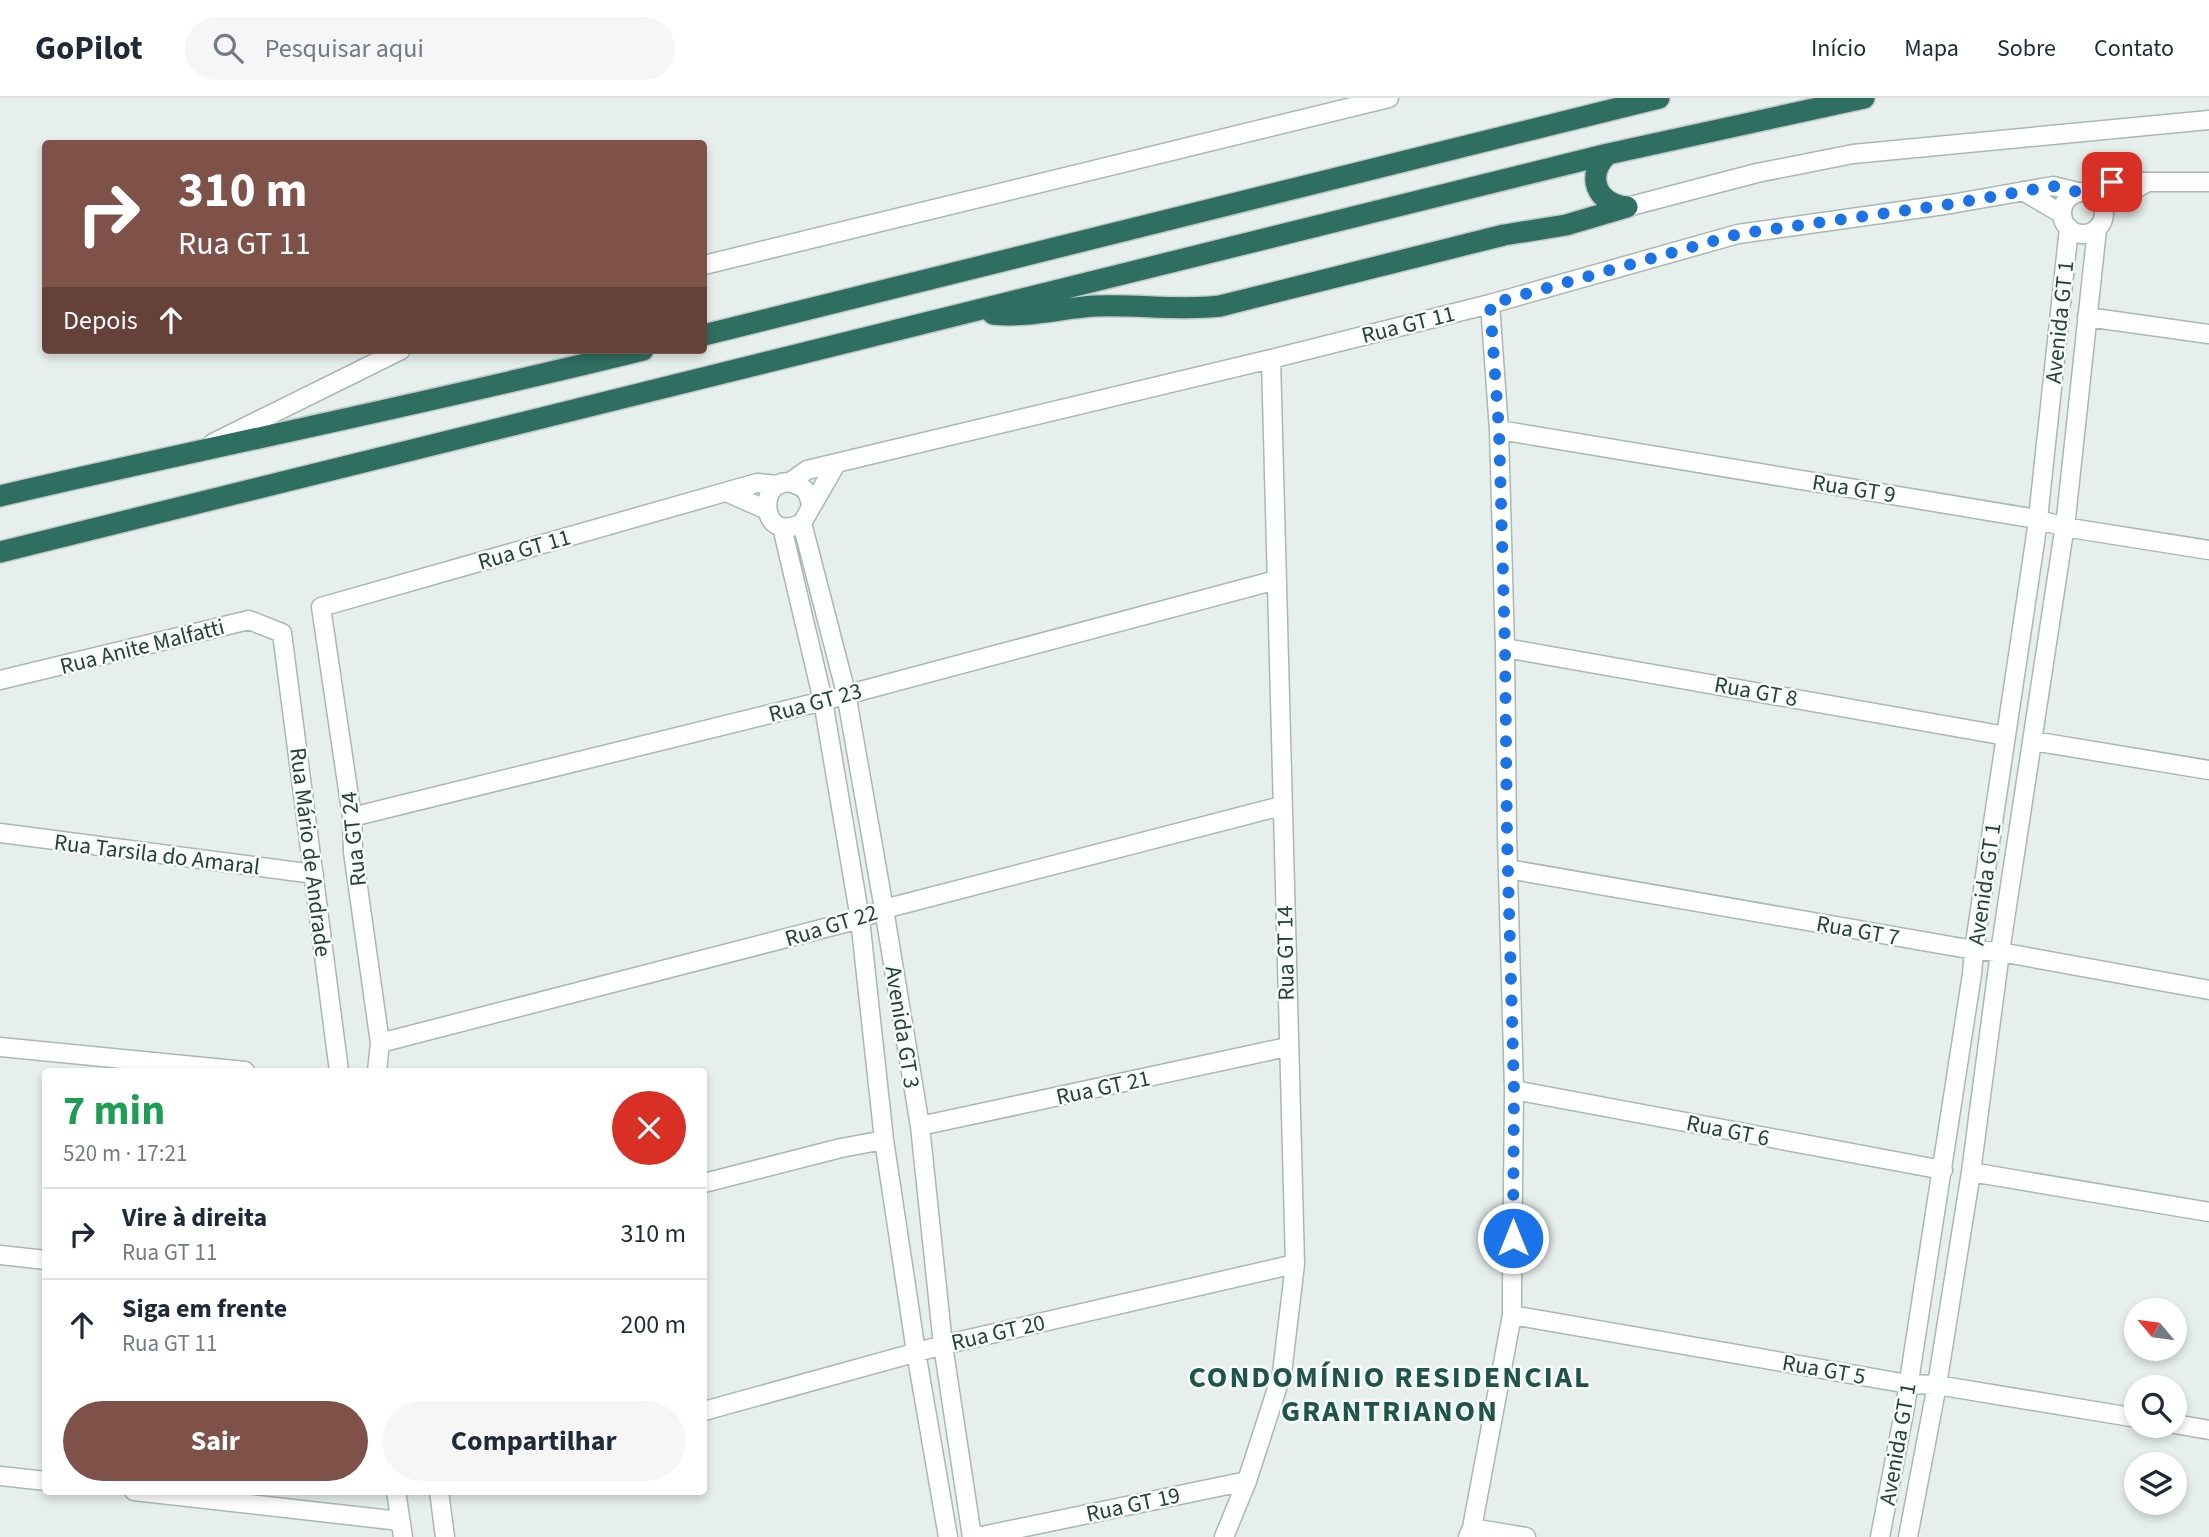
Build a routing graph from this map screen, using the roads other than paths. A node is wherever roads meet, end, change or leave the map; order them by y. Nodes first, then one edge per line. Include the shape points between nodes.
1 (1389, 98) edge
2 (1659, 98) edge
3 (1864, 98) edge
4 (2209, 120) edge
5 (1608, 154) junction
6 (2209, 182) edge
7 (2146, 183) junction
8 (2023, 191) junction
9 (2083, 192) junction
10 (1627, 207) junction
11 (2104, 207) junction
12 (2066, 221) junction
13 (2097, 229) junction
14 (707, 264) edge
15 (1490, 304) junction
16 (974, 311) junction
17 (2087, 317) junction
18 (707, 334) edge
19 (2209, 334) edge
20 (393, 354) edge
21 (627, 354) edge
22 (1271, 359) junction
23 (1499, 430) junction
24 (200, 449) junction
25 (836, 464) junction
26 (785, 483) junction
27 (726, 492) junction
28 (0, 496) edge
29 (811, 505) junction
30 (766, 510) junction
31 (2037, 519) junction
32 (802, 523) junction
33 (782, 527) junction
34 (2064, 527) junction
35 (2209, 550) edge
36 (0, 552) edge
37 (1276, 580) junction
38 (321, 607) joint
39 (282, 633) joint
40 (1505, 648) junction
41 (0, 680) edge
42 (846, 694) junction
43 (823, 701) junction
44 (2006, 736) junction
45 (2033, 741) junction
46 (2209, 770) edge
47 (1281, 806) junction
48 (352, 817) junction
49 (0, 833) edge
50 (1508, 869) junction
51 (314, 874) junction
52 (884, 909) junction
53 (860, 919) junction
54 (1974, 950) junction
55 (2000, 952) junction
56 (2209, 990) edge
57 (380, 1043) junction
58 (0, 1047) edge
59 (1287, 1047) junction
60 (214, 1068) edge
61 (340, 1068) edge
62 (377, 1068) edge
63 (1514, 1090) junction
64 (919, 1126) junction
65 (884, 1140) junction
66 (1943, 1170) junction
67 (1971, 1172) junction
68 (707, 1182) edge
69 (2209, 1212) edge
70 (0, 1255) edge
71 (42, 1260) edge
72 (1295, 1264) junction
73 (1512, 1315) junction
74 (943, 1345) junction
75 (916, 1352) junction
76 (1908, 1384) junction
77 (1937, 1385) junction
78 (707, 1410) edge
79 (2124, 1416) edge
80 (2187, 1426) edge
81 (2209, 1430) edge
82 (0, 1476) edge
83 (1247, 1480) junction
84 (42, 1481) edge
85 (162, 1495) edge
86 (397, 1495) edge
87 (440, 1495) edge
88 (402, 1529) edge
89 (1470, 1532) edge
90 (445, 1537) edge
91 (948, 1537) edge
92 (975, 1537) edge
93 (1224, 1537) edge
94 (1526, 1537) edge
95 (1880, 1537) edge
96 (1908, 1537) edge

1 - 14 street
2 - 18 highway
3 - 5 highway
4 - 10 street via 1853,154
5 - 10 highway via 1596,174 1598,190 1610,203
5 - 16 highway
6 - 7 street, Rua GT 11
7 - 9 street, Rua GT 11 via 2112,182
7 - 11 street, Rua GT 11
8 - 9 street, Rua GT 11 via 2053,186
8 - 12 street
8 - 15 street, Rua GT 11 via 1738,234
9 - 11 street via 2098,198
9 - 12 street via 2064,204
10 - 16 highway via 1220,306 1098,306 1020,315
11 - 13 street
12 - 13 street via 2083,234
12 - 31 street, Avenida GT 1
13 - 17 street, Avenida GT 1
15 - 22 street, Rua GT 11
15 - 23 street
16 - 36 highway
17 - 19 street
17 - 34 street, Avenida GT 1
20 - 24 street
21 - 24 highway
22 - 25 street, Rua GT 11
22 - 37 street, Rua GT 14
23 - 31 street, Rua GT 9
23 - 40 street
24 - 28 highway
25 - 26 street, Rua GT 11 via 807,470
25 - 29 street
26 - 27 street, Rua GT 11 via 757,483
26 - 29 street via 805,489
26 - 30 street via 771,491
27 - 30 street
27 - 38 street, Rua GT 11
29 - 32 street
30 - 33 street
31 - 34 street, Rua GT 9
31 - 44 street, Avenida GT 1
32 - 33 street
32 - 42 street, Avenida GT 3
33 - 43 street, Avenida GT 3
34 - 35 street, Rua GT 9
34 - 45 street, Avenida GT 1
37 - 42 street, Rua GT 23
37 - 47 street, Rua GT 14
38 - 48 street, Rua GT 24
39 - 41 street, Rua Anite Malfatti via 250,620
39 - 51 street, Rua Mário de Andrade
40 - 44 street, Rua GT 8
40 - 50 street
42 - 43 street, Rua GT 23
42 - 52 street, Avenida GT 3
43 - 48 street, Rua GT 23
43 - 53 street, Avenida GT 3
44 - 54 street, Avenida GT 1
45 - 46 street
45 - 55 street, Avenida GT 1
47 - 52 street, Rua GT 22
47 - 59 street, Rua GT 14
48 - 57 street, Rua GT 24
49 - 51 street, Rua Tarsila do Amaral
50 - 54 street, Rua GT 7
50 - 63 street
51 - 61 street, Rua Mário de Andrade
52 - 53 street, Rua GT 22
52 - 64 street, Avenida GT 3
53 - 57 street, Rua GT 22
53 - 65 street, Avenida GT 3
54 - 55 street, Rua GT 7
54 - 66 street, Avenida GT 1
55 - 56 street, Rua GT 7
55 - 67 street, Avenida GT 1
57 - 62 street, Rua GT 24
58 - 60 street
59 - 64 street, Rua GT 21
59 - 72 street, Rua GT 14
63 - 66 street, Rua GT 6
63 - 73 street
64 - 74 street, Avenida GT 3
65 - 68 street
65 - 75 street, Avenida GT 3
66 - 76 street, Avenida GT 1
67 - 69 street
67 - 77 street, Avenida GT 1
70 - 71 street
72 - 74 street, Rua GT 20
72 - 83 street, Rua GT 14 via 1282,1373
73 - 76 street, Rua GT 5
73 - 89 street
74 - 75 street, Rua GT 20
74 - 92 street, Avenida GT 3
75 - 78 street, Rua GT 20
75 - 91 street, Avenida GT 3
76 - 77 street, Rua GT 5
76 - 95 street, Avenida GT 1
77 - 79 street, Rua GT 5
77 - 96 street, Avenida GT 1
80 - 81 street
82 - 84 street
83 - 92 street, Rua GT 19
83 - 93 street, Rua GT 14
85 - 88 street
86 - 88 street
87 - 90 street
89 - 94 street

